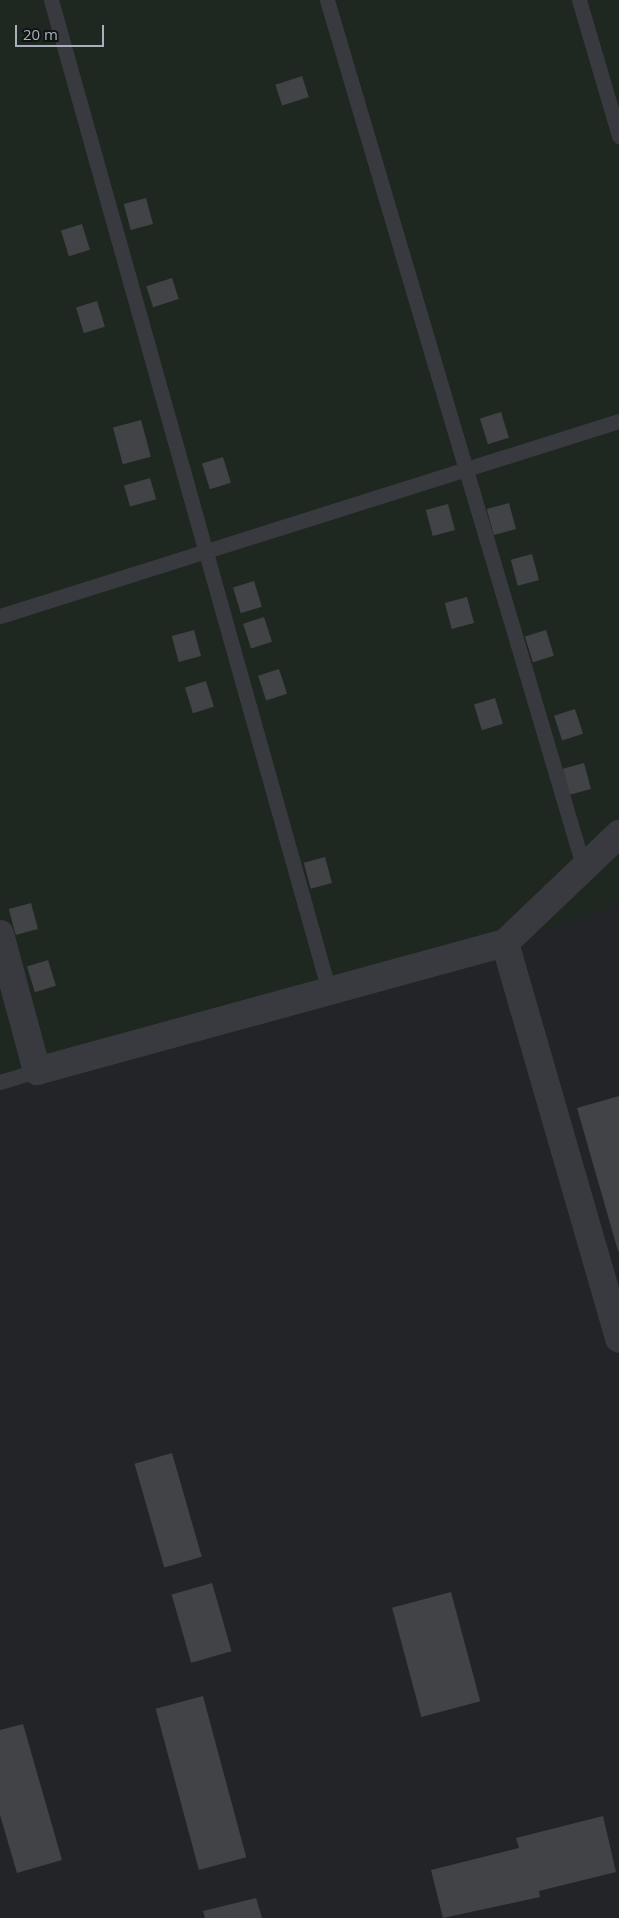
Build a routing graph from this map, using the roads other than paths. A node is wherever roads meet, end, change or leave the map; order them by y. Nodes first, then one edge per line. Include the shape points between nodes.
1 (51, 0) edge
2 (327, 0) edge
3 (579, 0) edge
4 (619, 136) edge
5 (619, 421) edge
6 (467, 469) junction
7 (208, 550) junction
8 (0, 616) edge
9 (619, 834) edge
10 (584, 869) junction
11 (0, 934) edge
12 (505, 943) junction
13 (329, 991) junction
14 (37, 1072) junction
15 (0, 1082) edge
16 (619, 1339) edge

1 - 7 lane
2 - 6 lane
3 - 4 lane
5 - 6 lane
6 - 7 lane
6 - 10 lane
7 - 8 lane
7 - 13 lane
9 - 10 street
10 - 12 street
11 - 14 street
12 - 13 street
12 - 16 street
13 - 14 street
14 - 15 lane

